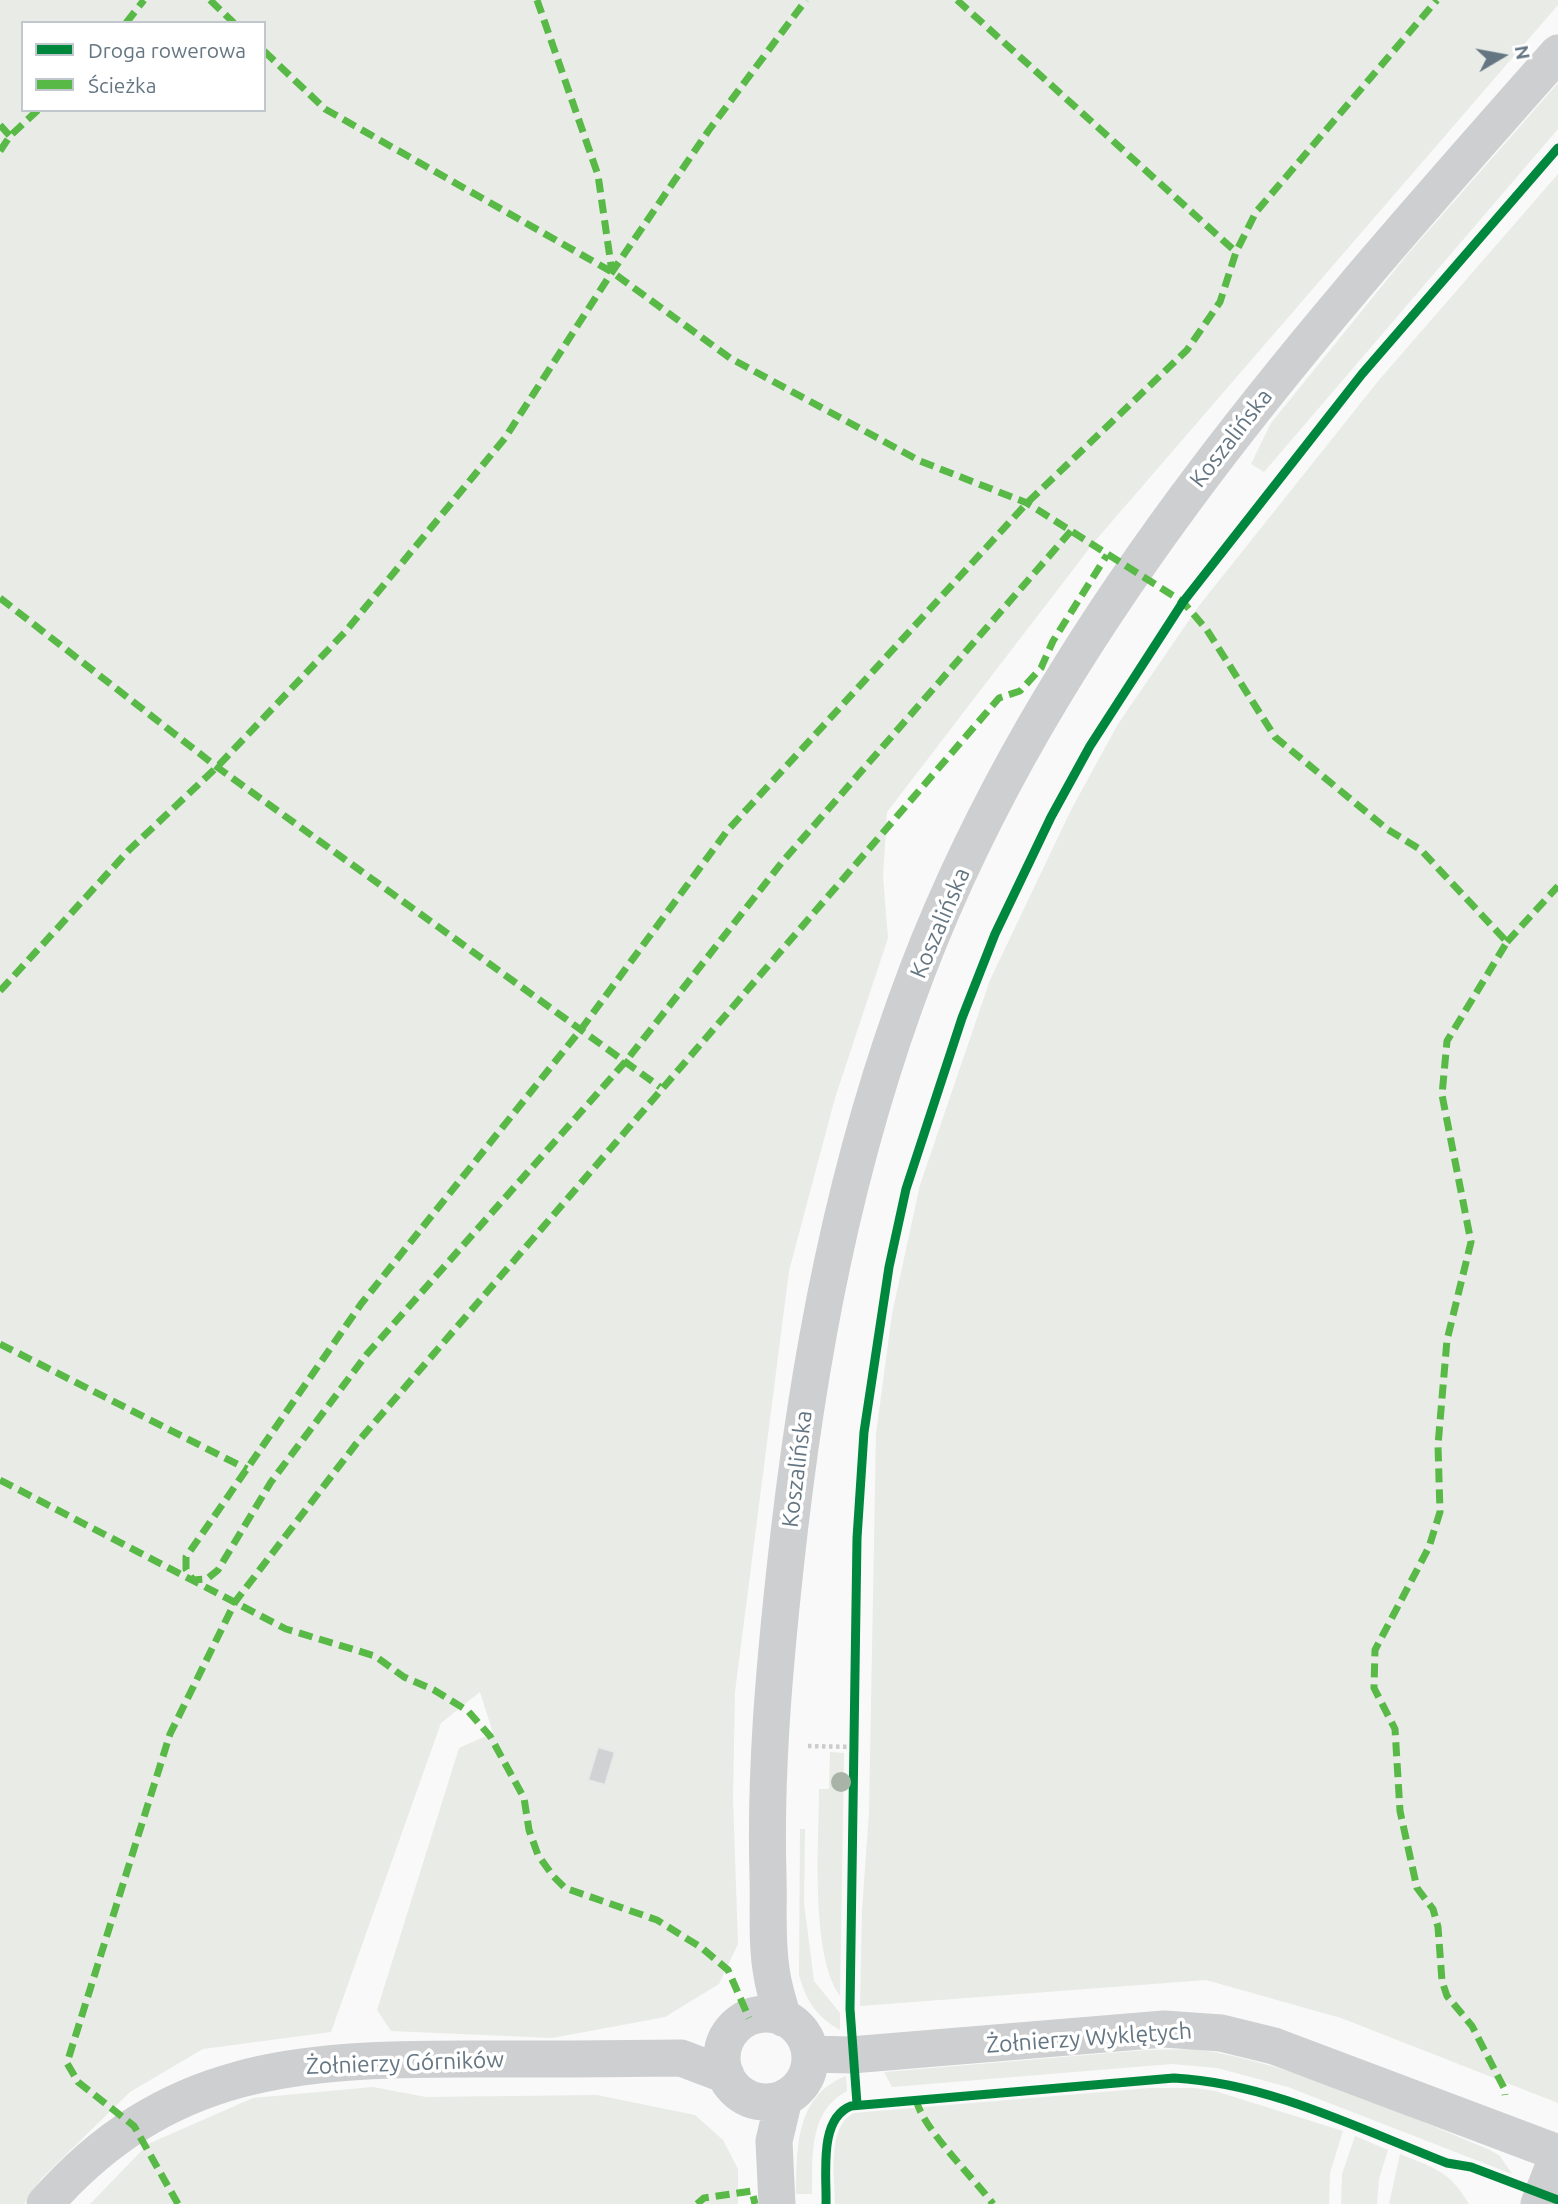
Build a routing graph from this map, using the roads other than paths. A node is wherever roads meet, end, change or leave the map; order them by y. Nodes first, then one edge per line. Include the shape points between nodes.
1 (1558, 53) edge
2 (772, 2016) junction
3 (810, 2053) junction
4 (726, 2058) junction
5 (772, 2100) junction
6 (1558, 2154) edge
7 (45, 2204) edge
8 (777, 2204) edge
9 (1539, 2204) edge

1 - 2 street, Koszalińska via 1372,264 1188,493 1037,724 952,891 919,967 848,1192 807,1393 778,1640 766,1814
2 - 3 street via 800,2031
2 - 4 street via 740,2022
3 - 5 street via 804,2081
3 - 6 street, Żołnierzy Wyklętych via 852,2055 1164,2029 1221,2033 1274,2046
4 - 5 street via 739,2094
4 - 7 street, Żołnierzy Górników via 364,2059 279,2069 160,2110 86,2161
5 - 8 street
6 - 9 street

